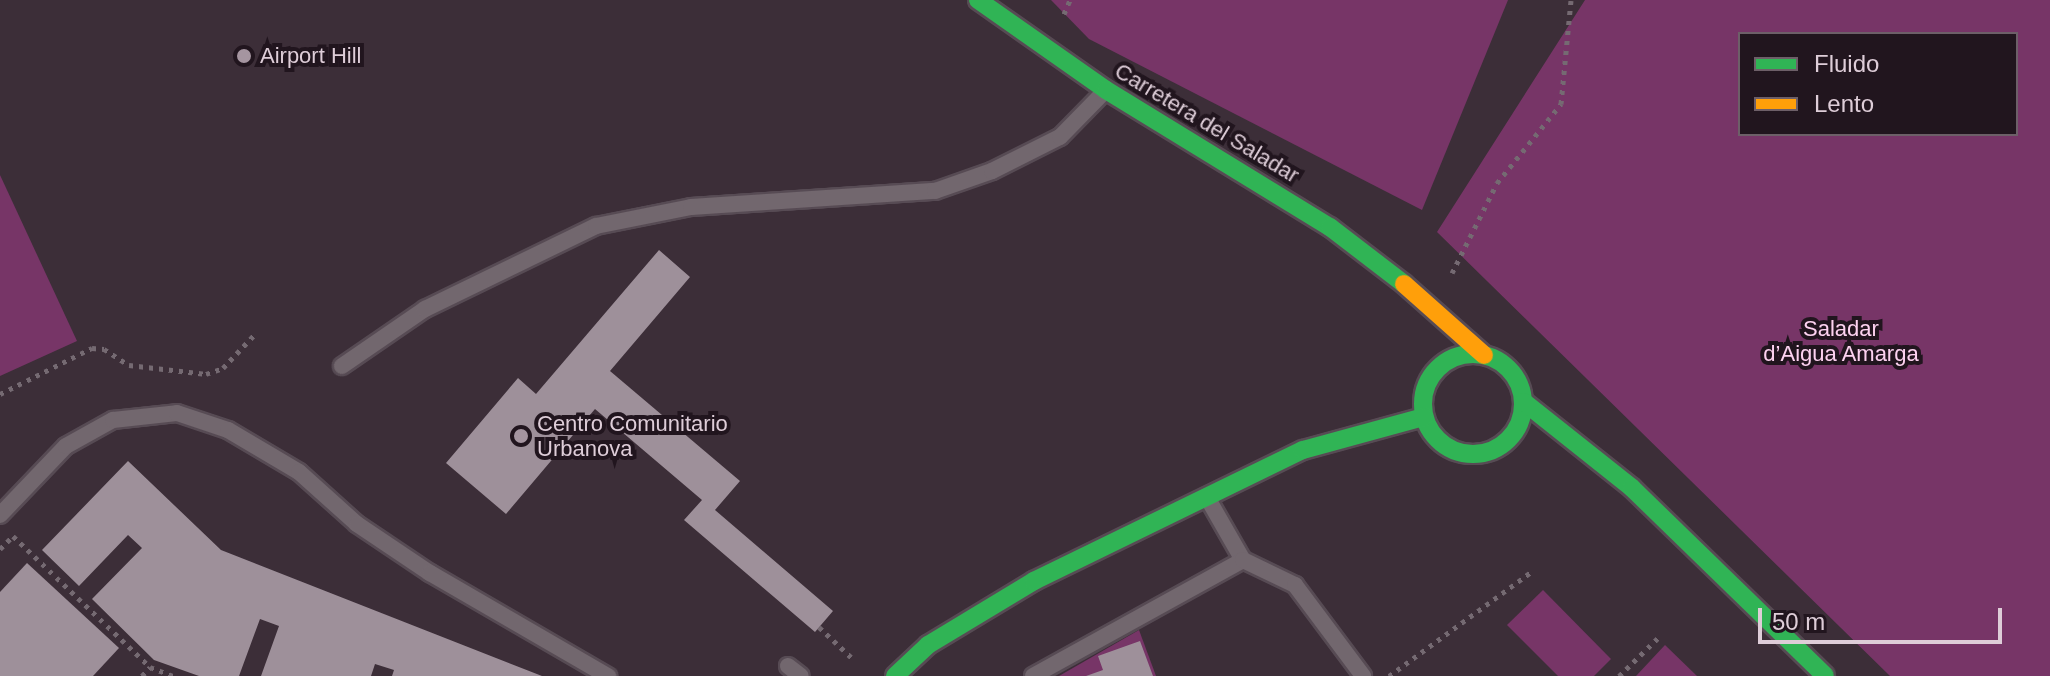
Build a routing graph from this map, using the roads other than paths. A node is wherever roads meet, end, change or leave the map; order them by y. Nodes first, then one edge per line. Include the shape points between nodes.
1 (978, 0) edge
2 (1106, 90) junction
3 (1407, 291) junction
4 (1484, 355) junction
5 (342, 366) dead end
6 (1437, 369) junction
7 (1524, 402) junction
8 (1424, 417) junction
9 (1503, 445) junction
10 (1525, 447) dead end
11 (1549, 451) dead end
12 (1590, 459) junction
13 (1207, 496) junction
14 (0, 515) edge
15 (1243, 560) junction
16 (608, 676) edge
17 (895, 676) edge
18 (1033, 676) edge
19 (1363, 676) edge
20 (1825, 676) edge

1 - 2 street, Carretera del Saladar
2 - 3 street, Carretera del Saladar via 1330,227
2 - 5 lane via 1060,137 992,171 935,191 691,207 596,226 425,309
3 - 4 street, Carretera del Saladar via 1436,309
3 - 6 street, Carretera del Saladar
4 - 6 street via 1451,359
4 - 7 street via 1512,372
6 - 8 street via 1425,392
7 - 9 street via 1522,418
7 - 12 street
8 - 9 street via 1442,444 1456,452 1473,455
8 - 13 street via 1303,450
9 - 10 street
11 - 12 street
12 - 20 street via 1632,488
13 - 15 lane
13 - 17 street via 1034,581 928,645
14 - 16 lane via 66,446 113,420 177,413 228,430 299,472 357,524 430,573
15 - 18 lane
15 - 19 lane via 1295,585

